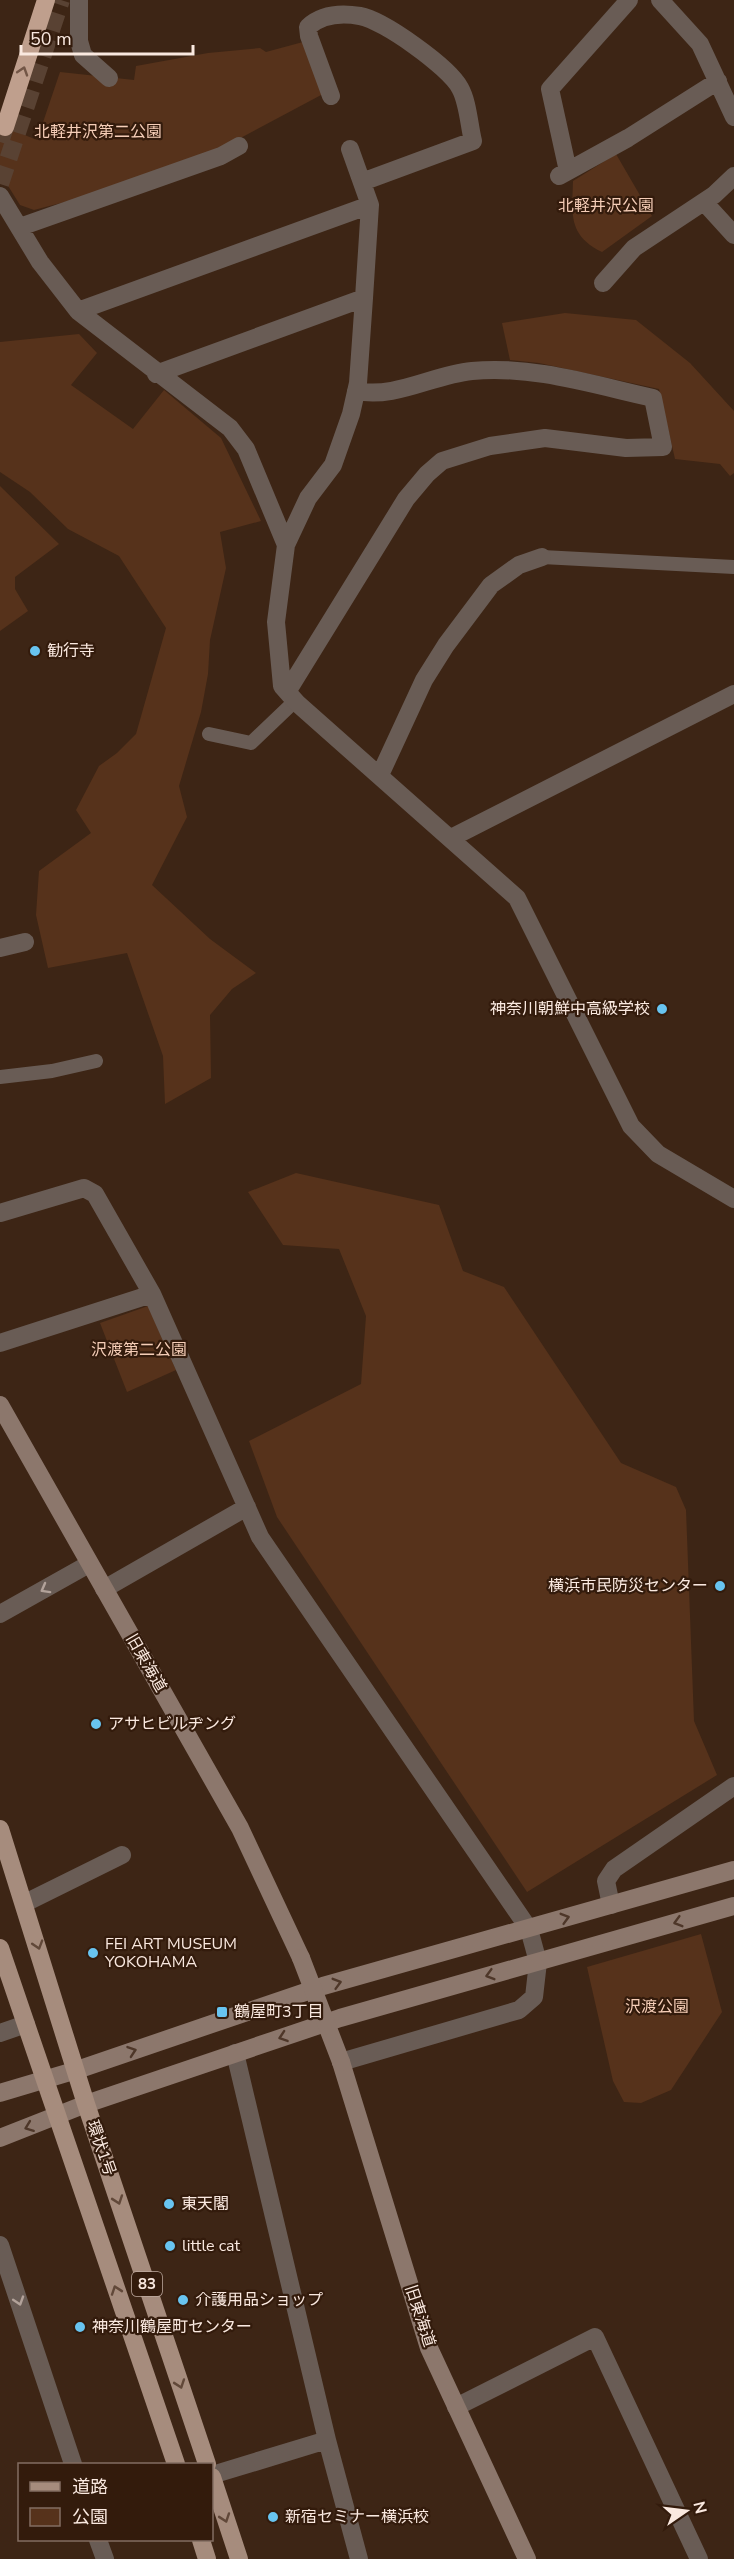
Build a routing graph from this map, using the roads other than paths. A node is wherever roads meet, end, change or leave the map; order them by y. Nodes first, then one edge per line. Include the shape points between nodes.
1 (46, 0) edge
2 (79, 0) edge
3 (629, 0) edge
4 (660, 0) edge
5 (109, 78) dead end
6 (718, 81) junction
7 (331, 96) dead end
8 (734, 117) edge
9 (5, 127) dead end
10 (239, 146) dead end
11 (350, 149) dead end
12 (734, 176) edge
13 (362, 182) junction
14 (0, 196) edge
15 (704, 202) junction
16 (370, 205) junction
17 (20, 227) junction
18 (734, 235) edge
19 (603, 283) dead end
20 (364, 298) junction
21 (78, 311) junction
22 (156, 374) junction
23 (356, 391) junction
24 (286, 545) junction
25 (542, 557) joint
26 (734, 567) edge
27 (734, 694) edge
28 (291, 697) junction
29 (209, 734) dead end
30 (380, 775) junction
31 (451, 838) junction
32 (25, 942) dead end
33 (0, 948) edge
34 (96, 1061) dead end
35 (0, 1077) edge
36 (734, 1199) edge
37 (0, 1213) edge
38 (152, 1294) junction
39 (0, 1343) edge
40 (0, 1405) edge
41 (247, 1507) junction
42 (89, 1564) junction
43 (104, 1589) junction
44 (0, 1614) edge
45 (734, 1786) edge
46 (0, 1829) edge
47 (122, 1855) dead end
48 (734, 1870) edge
49 (25, 1903) junction
50 (611, 1905) junction
51 (734, 1906) edge
52 (529, 1929) junction
53 (0, 1948) edge
54 (538, 1962) junction
55 (26, 2024) junction
56 (0, 2033) edge
57 (235, 2053) junction
58 (341, 2062) junction
59 (76, 2070) junction
60 (45, 2079) junction
61 (0, 2093) edge
62 (86, 2104) junction
63 (57, 2116) junction
64 (0, 2138) edge
65 (0, 2245) edge
66 (456, 2407) junction
67 (327, 2440) junction
68 (73, 2463) edge
69 (176, 2463) edge
70 (207, 2463) edge
71 (213, 2476) edge
72 (213, 2479) edge
73 (98, 2541) edge
74 (201, 2541) edge
75 (105, 2559) edge
76 (207, 2559) edge
77 (240, 2559) edge
78 (359, 2559) edge
79 (527, 2559) edge
80 (699, 2559) edge

9 -> 1 highway
2 - 5 street via 79,42 83,55
3 - 6 street via 550,89 563,174
4 - 6 street via 700,44
6 - 8 street
7 - 13 street via 309,27 316,20 334,15 362,16 389,30 417,47 461,88 473,141
10 - 17 street via 221,156
11 - 13 street
12 - 15 street
13 - 16 street
14 - 17 street
15 - 18 street
15 - 19 street via 634,248
16 - 20 street
16 - 21 street
17 - 21 street via 40,262
20 - 22 street
20 - 23 street
21 - 22 street
22 - 24 street via 195,398 241,442
23 - 24 street via 333,465 308,498
23 - 28 street via 376,395 472,371 540,373 652,399 663,447 626,448 545,438 490,446 442,461 406,499
24 - 28 street via 276,622 282,686
25 - 26 lane
25 - 30 street via 519,565 491,585 446,645 424,680
27 - 31 street
28 - 29 lane via 251,743
28 - 30 street
30 - 31 street
31 - 36 street via 517,898 631,1126 658,1154
32 - 33 street
34 - 35 lane
37 - 38 street via 84,1188 95,1194
38 - 39 street
38 - 41 street
40 - 42 street, 旧東海道
41 - 43 street
41 - 52 street via 260,1537
42 - 43 street, 旧東海道
42 -> 44 street
43 - 58 street, 旧東海道, bridge via 240,1828 301,1958
45 - 50 street via 614,1869 606,1881
46 - 49 main road, 環状1号 / 83
47 - 49 street
48 - 50 street
49 -> 59 main road, 環状1号 / 83
52 -> 50 street
51 -> 54 street
52 - 54 street
59 -> 52 street via 323,1986
53 - 55 main road, 環状1号 / 83
54 -> 57 street via 340,2018
54 - 58 street via 534,1996 519,2010
55 - 56 street
55 - 60 main road, 環状1号 / 83
57 - 62 street
57 - 67 street
58 - 66 street, 旧東海道 via 429,2348
59 - 60 street
59 - 62 main road, 環状1号 / 83
60 - 61 street
60 - 63 main road, 環状1号 / 83
62 - 63 street
62 -> 70 main road, 環状1号 / 83
63 -> 64 street
69 -> 63 main road, 環状1号 / 83
65 -> 68 street
66 - 79 street, 旧東海道
66 - 80 street via 595,2337
67 - 71 street
67 - 78 street
72 -> 77 main road
73 - 75 street
74 - 76 main road

